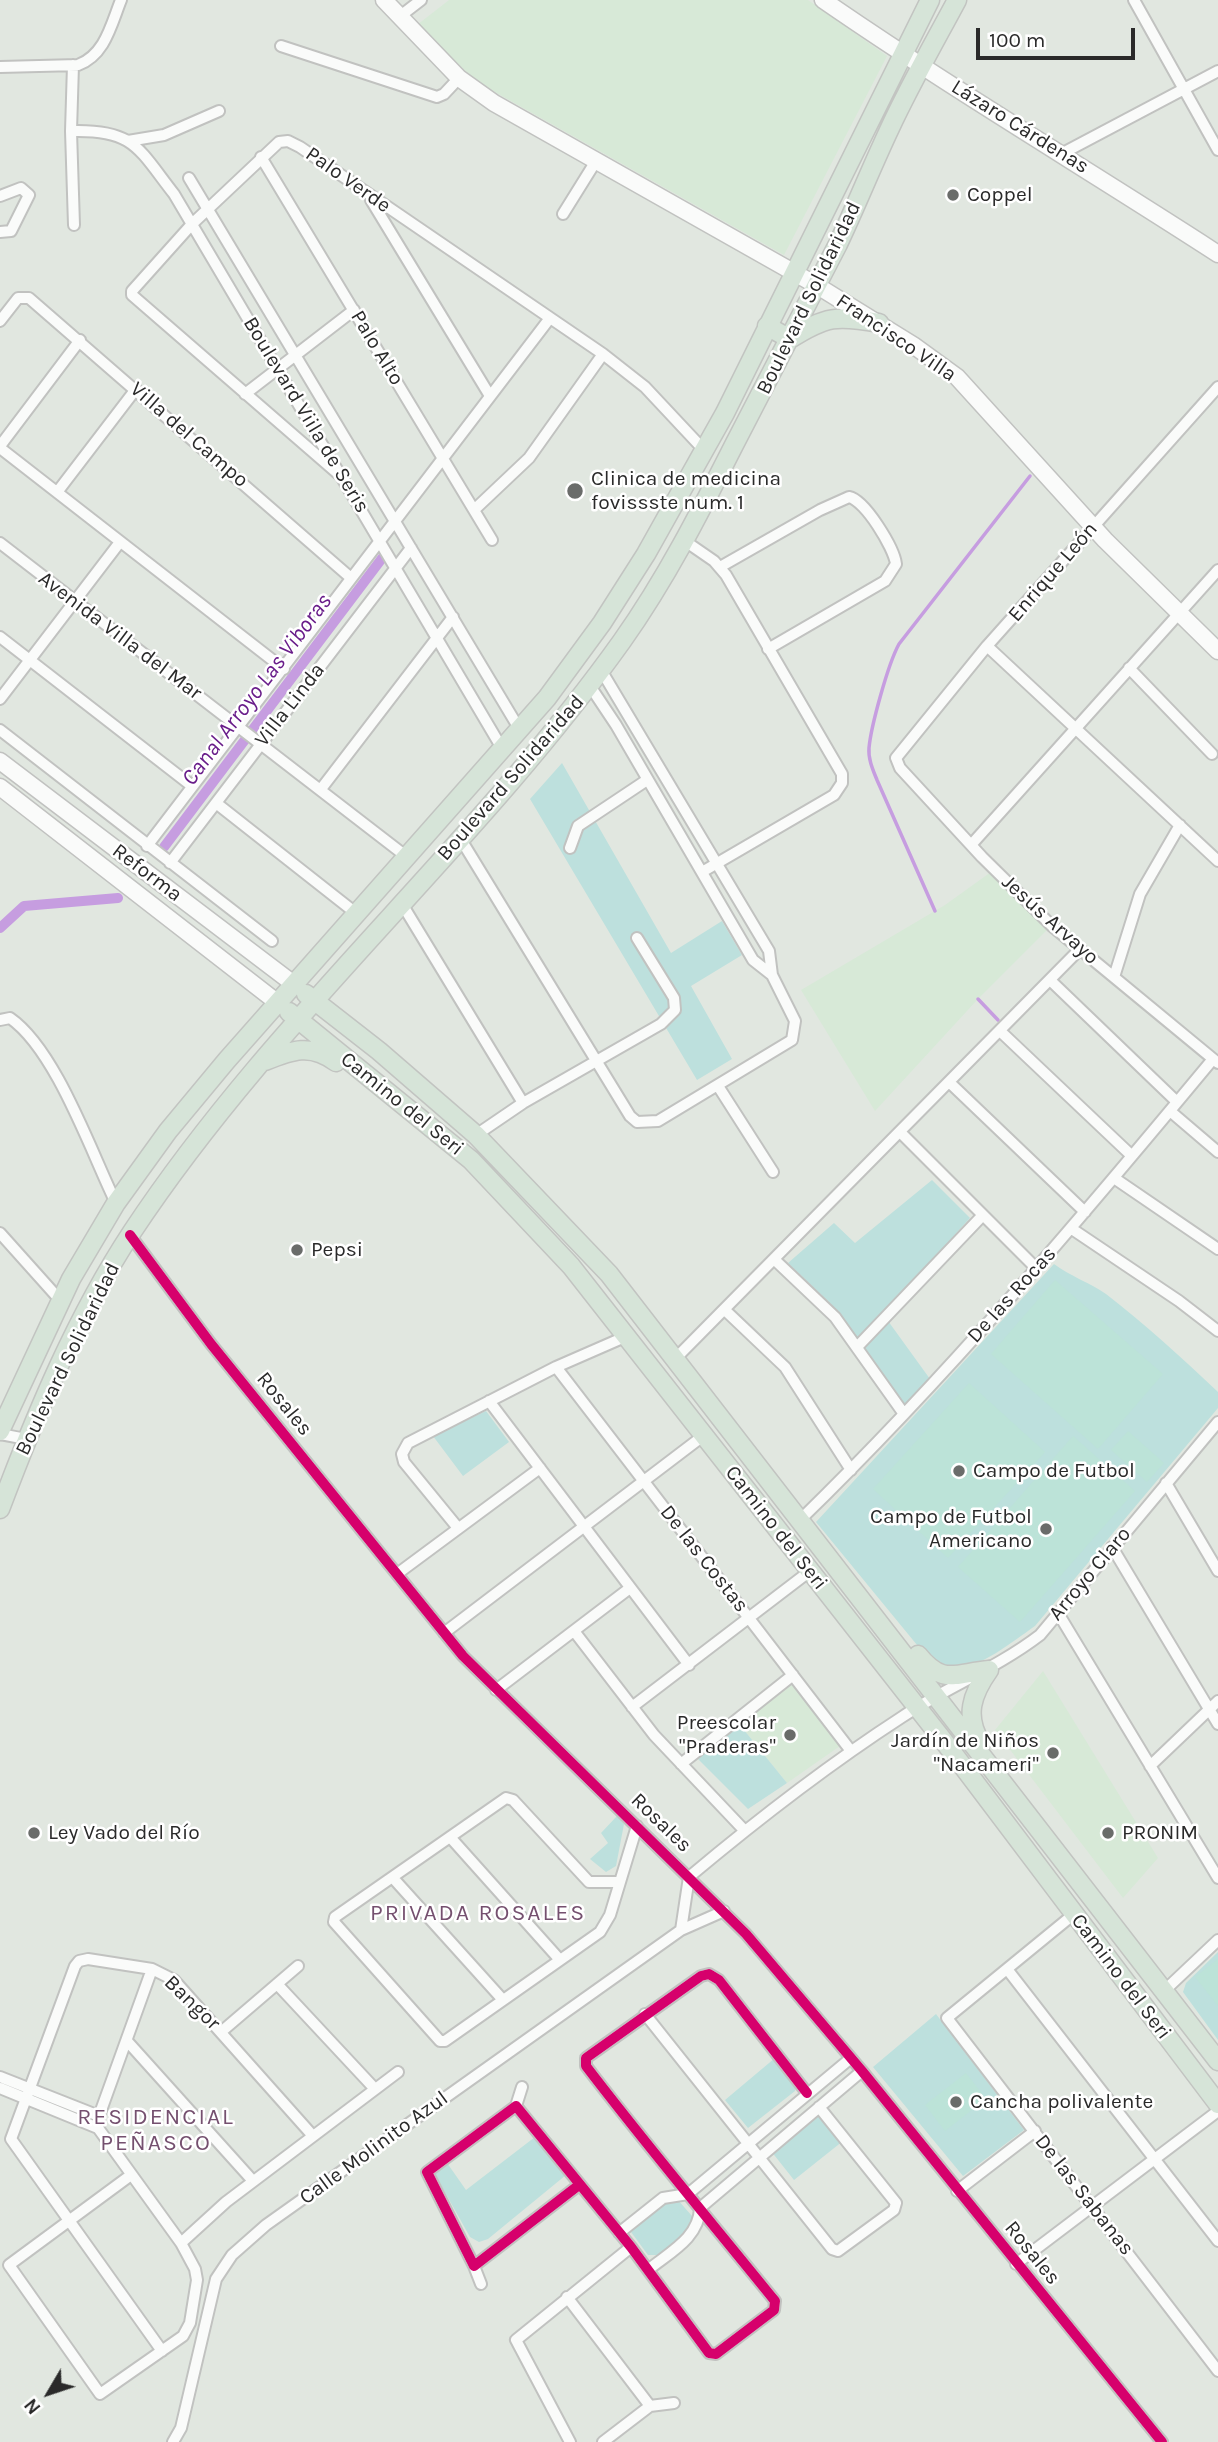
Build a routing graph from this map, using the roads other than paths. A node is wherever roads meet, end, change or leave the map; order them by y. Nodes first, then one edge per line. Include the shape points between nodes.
1 (121, 0) edge
2 (384, 0) edge
3 (421, 0) edge
4 (823, 0) edge
5 (957, 0) edge
6 (1134, 0) edge
7 (929, 1) edge
8 (399, 17) junction
9 (281, 46) dead end
10 (904, 55) junction
11 (73, 65) junction
12 (922, 66) junction
13 (0, 67) edge
14 (1218, 71) edge
15 (458, 78) junction
16 (1184, 89) junction
17 (219, 111) dead end
18 (71, 131) junction
19 (128, 141) junction
20 (1218, 150) edge
21 (1063, 153) junction
22 (261, 157) junction
23 (596, 161) junction
24 (189, 178) dead end
25 (368, 194) junction
26 (0, 196) edge
27 (207, 209) junction
28 (563, 214) dead end
29 (192, 224) junction
30 (74, 225) dead end
31 (0, 232) edge
32 (1218, 254) edge
33 (794, 274) junction
34 (816, 285) junction
35 (354, 310) junction
36 (550, 318) junction
37 (0, 321) edge
38 (879, 323) junction
39 (767, 326) junction
40 (790, 339) junction
41 (80, 340) junction
42 (603, 354) junction
43 (295, 355) junction
44 (278, 368) junction
45 (1218, 387) edge
46 (136, 389) junction
47 (245, 394) junction
48 (490, 397) junction
49 (0, 447) edge
50 (704, 450) junction
51 (443, 458) junction
52 (343, 478) junction
53 (58, 491) junction
54 (474, 510) junction
55 (395, 521) junction
56 (1092, 527) junction
57 (380, 539) junction
58 (492, 540) dead end
59 (685, 541) junction
60 (120, 542) junction
61 (0, 543) edge
62 (411, 548) junction
63 (396, 567) junction
64 (720, 567) junction
65 (1218, 570) edge
66 (351, 578) junction
67 (74, 602) junction
68 (1180, 614) junction
69 (453, 617) junction
70 (437, 635) junction
71 (0, 637) edge
72 (987, 646) junction
73 (768, 649) junction
74 (1218, 650) edge
75 (30, 660) junction
76 (284, 668) junction
77 (1129, 668) junction
78 (601, 670) junction
79 (590, 686) junction
80 (0, 699) edge
81 (630, 715) junction
82 (617, 725) junction
83 (239, 727) junction
84 (1076, 728) junction
85 (0, 730) edge
86 (520, 730) junction
87 (258, 743) junction
88 (503, 750) junction
89 (1212, 754) dead end
90 (0, 761) edge
91 (897, 762) joint
92 (20, 777) junction
93 (647, 780) junction
94 (192, 786) junction
95 (321, 789) junction
96 (4, 790) edge
97 (216, 803) junction
98 (1180, 825) junction
99 (460, 838) junction
100 (971, 845) junction
101 (147, 846) junction
102 (570, 848) dead end
103 (407, 857) junction
104 (1218, 860) edge
105 (170, 863) junction
106 (718, 864) junction
107 (702, 872) junction
108 (402, 904) junction
109 (356, 914) junction
110 (637, 938) dead end
111 (272, 941) dead end
112 (1079, 950) junction
113 (772, 975) junction
114 (1114, 977) junction
115 (1049, 980) junction
116 (295, 985) junction
117 (313, 1000) junction
118 (278, 1003) junction
119 (3, 1019) edge
120 (297, 1019) junction
121 (1000, 1031) junction
122 (1215, 1061) edge
123 (262, 1062) junction
124 (596, 1063) junction
125 (949, 1083) junction
126 (718, 1086) junction
127 (523, 1103) junction
128 (1173, 1107) junction
129 (420, 1117) junction
130 (900, 1132) junction
131 (476, 1135) junction
132 (1218, 1152) edge
133 (1132, 1156) junction
134 (773, 1172) dead end
135 (1114, 1178) junction
136 (116, 1203) junction
137 (1085, 1212) junction
138 (982, 1216) junction
139 (1072, 1229) junction
140 (0, 1233) edge
141 (130, 1235) junction
142 (1218, 1250) edge
143 (775, 1260) junction
144 (1036, 1268) junction
145 (60, 1300) junction
146 (725, 1310) junction
147 (1218, 1331) edge
148 (627, 1336) junction
149 (858, 1346) junction
150 (675, 1359) junction
151 (556, 1367) junction
152 (489, 1401) junction
153 (904, 1414) junction
154 (1218, 1422) edge
155 (0, 1432) edge
156 (703, 1436) junction
157 (26, 1439) junction
158 (540, 1468) junction
159 (851, 1471) junction
160 (644, 1482) junction
161 (1166, 1483) junction
162 (0, 1509) edge
163 (800, 1520) junction
164 (584, 1527) junction
165 (458, 1528) junction
166 (1112, 1547) junction
167 (810, 1571) junction
168 (1218, 1571) edge
169 (397, 1574) junction
170 (630, 1588) junction
171 (872, 1612) junction
172 (1058, 1613) junction
173 (749, 1618) junction
174 (574, 1631) junction
175 (444, 1633) junction
176 (689, 1665) junction
177 (989, 1670) junction
178 (793, 1675) junction
179 (496, 1690) junction
180 (937, 1697) junction
181 (1214, 1706) edge
182 (632, 1707) junction
183 (917, 1708) junction
184 (1218, 1724) edge
185 (851, 1751) junction
186 (681, 1764) junction
187 (1150, 1766) junction
188 (1007, 1786) junction
189 (637, 1825) junction
190 (744, 1830) junction
191 (450, 1837) junction
192 (689, 1877) junction
193 (393, 1878) junction
194 (1218, 1878) edge
195 (618, 1882) junction
196 (724, 1911) junction
197 (1074, 1914) junction
198 (681, 1930) junction
199 (1218, 1940) edge
200 (560, 1960) junction
201 (299, 1966) dead end
202 (152, 1969) junction
203 (1007, 1969) junction
204 (277, 1984) junction
205 (1164, 1991) junction
206 (503, 2000) junction
207 (645, 2014) junction
208 (221, 2032) junction
209 (127, 2041) junction
210 (851, 2058) junction
211 (1218, 2062) edge
212 (398, 2071) dead end
213 (862, 2071) junction
214 (0, 2077) edge
215 (522, 2087) dead end
216 (0, 2088) edge
217 (375, 2089) junction
218 (27, 2093) junction
219 (807, 2093) junction
220 (1218, 2104) edge
221 (516, 2106) junction
222 (820, 2108) junction
223 (1218, 2111) edge
224 (99, 2122) junction
225 (1035, 2131) junction
226 (313, 2136) junction
227 (749, 2144) junction
228 (760, 2158) junction
229 (1156, 2159) junction
230 (667, 2172) junction
231 (131, 2175) junction
232 (253, 2181) junction
233 (579, 2185) junction
234 (957, 2191) junction
235 (688, 2194) junction
236 (663, 2198) junction
237 (1093, 2205) junction
238 (700, 2208) junction
239 (70, 2219) junction
240 (619, 2233) junction
241 (1218, 2241) edge
242 (181, 2243) junction
243 (631, 2247) junction
244 (1016, 2264) junction
245 (474, 2266) junction
246 (648, 2270) junction
247 (481, 2284) dead end
248 (567, 2297) junction
249 (162, 2351) junction
250 (1218, 2371) edge
251 (674, 2403) dead end
252 (650, 2406) junction
253 (173, 2442) edge
254 (570, 2442) edge
255 (603, 2442) edge
256 (1162, 2442) edge

1 - 11 street via 99,50 90,60
2 - 8 main road, Francisco Villa
3 - 8 street
4 - 10 main road, Lázaro Cárdenas
5 - 12 main road, Boulevard Solidaridad
6 - 16 street
7 - 10 main road, Boulevard Solidaridad
8 - 15 main road, Francisco Villa
9 - 15 street via 437,97
10 - 12 main road, Lázaro Cárdenas
10 - 33 main road, Boulevard Solidaridad
11 - 13 street
11 - 18 street
12 - 21 main road, Lázaro Cárdenas
12 - 34 main road, Boulevard Solidaridad
14 - 16 street
15 - 23 main road, Francisco Villa
16 - 20 street
16 - 21 street
17 - 19 street via 187,127
18 - 19 street via 100,130
18 - 30 street
19 - 29 street, Boulevard Viila de Seris
21 - 32 main road, Lázaro Cárdenas
22 - 25 street, Palo Verde via 279,142 293,143
22 - 27 street, Palo Verde
22 - 35 street, Palo Alto
23 - 28 street
23 - 33 main road, Francisco Villa
24 - 27 street, Boulevard Viila de Seris
25 - 36 street, Palo Verde
25 - 48 street
26 - 31 street via 21,188 29,195 12,231
27 - 29 street, Palo Verde
27 - 43 street, Boulevard Viila de Seris
29 - 44 street, Boulevard Viila de Seris
29 - 47 street, Palo Verde via 132,295
33 - 34 main road, Francisco Villa
33 - 39 main road, Boulevard Solidaridad
34 - 38 main road, Francisco Villa
34 - 40 main road, Boulevard Solidaridad
35 - 43 street
35 - 51 street, Palo Alto
36 - 42 street, Palo Verde
36 - 48 street, Villa Linda
37 - 41 street, Villa del Campo via 23,296
38 - 40 main road via 833,317
38 - 56 main road, Francisco Villa via 957,377
39 - 40 main road
39 - 50 main road, Boulevard Solidaridad
40 - 59 main road, Boulevard Solidaridad
41 - 46 street, Villa del Campo
41 - 49 street
42 - 50 street, Palo Verde via 645,387
42 - 54 street via 528,458
43 - 44 street
43 - 55 street, Boulevard Viila de Seris
44 - 47 street
44 - 52 street, Boulevard Viila de Seris
45 - 56 street, Enrique León
46 - 53 street
46 - 66 street, Villa del Campo
47 - 52 street, Palo Verde
48 - 51 street, Villa Linda
49 - 53 street
50 - 86 main road, Boulevard Solidaridad via 602,623
51 - 54 street, Palo Alto
51 - 55 street, Villa Linda
52 - 57 street, Boulevard Viila de Seris
53 - 60 street
54 - 58 street, Palo Alto
55 - 57 street, Villa Linda
55 - 62 street, Boulevard Viila de Seris
56 - 68 main road, Francisco Villa
56 - 72 street, Enrique León
57 - 63 street, Boulevard Viila de Seris
57 - 66 street, Villa Linda
59 - 64 street
59 - 78 main road, Boulevard Solidaridad
60 - 67 street
60 - 76 street
61 - 67 street, Avenida Villa del Mar
62 - 63 street, Villa Linda
62 - 69 street, Boulevard Viila de Seris
63 - 70 street, Boulevard Viila de Seris
63 - 87 street, Villa Linda
64 - 73 street
64 - 73 street via 849,497 865,506 889,547 896,564 891,576
65 - 68 street
66 - 76 street, Villa Linda
67 - 75 street
67 - 83 street, Avenida Villa del Mar
68 - 74 main road, Francisco Villa
68 - 77 street
69 - 70 street
69 - 86 street, Boulevard Viila de Seris
70 - 88 street, Boulevard Viila de Seris
70 - 95 street
71 - 75 street
72 - 84 street
72 - 91 street, Enrique León via 897,756
73 - 106 street via 838,764 842,783 816,807
75 - 80 street
75 - 94 street
76 - 83 street, Villa Linda
77 - 84 street
77 - 89 street
78 - 79 main road, Boulevard Solidaridad
78 - 81 street
79 - 82 street
79 - 99 main road, Boulevard Solidaridad
81 - 82 street
81 - 106 street
82 - 93 street
83 - 87 street, Avenida Villa del Mar
83 - 94 street, Villa Linda
84 - 98 street
84 - 100 street
85 - 101 street
86 - 88 main road, Boulevard Solidaridad
87 - 95 street, Avenida Villa del Mar
87 - 97 street, Villa Linda
88 - 103 main road, Boulevard Solidaridad
90 - 92 main road, Reforma
91 - 100 street, Jesús Arvayo
92 - 96 main road
92 - 116 main road, Reforma
93 - 102 street via 578,826
93 - 107 street
94 - 101 street, Villa Linda
95 - 103 street, Avenida Villa del Mar
96 - 118 main road, Reforma
97 - 105 street, Villa Linda
97 - 109 street
98 - 104 street
98 - 114 street via 1140,894
99 - 108 main road, Boulevard Solidaridad
99 - 124 street
100 - 112 street, Jesús Arvayo
101 - 105 street
103 - 109 main road, Boulevard Solidaridad
105 - 111 street
106 - 107 street
106 - 113 street via 769,951
107 - 113 street via 753,960
108 - 117 main road, Boulevard Solidaridad
108 - 127 street
109 - 116 main road, Boulevard Solidaridad
110 - 124 street via 674,998 675,1010 662,1024
112 - 114 street, Jesús Arvayo
112 - 115 street
113 - 126 street via 795,1021 793,1040
114 - 122 street, Jesús Arvayo
115 - 121 street
115 - 128 street
116 - 117 main road, Camino del Seri
116 - 118 main road, Boulevard Solidaridad
117 - 120 main road, Boulevard Solidaridad
117 - 131 main road, Camino del Seri
118 - 120 main road, Camino del Seri
118 - 136 main road, Boulevard Solidaridad via 200,1093
119 - 136 street via 36,1044 52,1070
120 - 123 main road, Boulevard Solidaridad
120 - 129 main road, Camino del Seri
121 - 125 street
121 - 133 street
122 - 128 street, De las Rocas
123 - 129 main road via 288,1051 317,1050 383,1098
123 - 141 main road, Boulevard Solidaridad
124 - 126 street via 630,1116 645,1124
124 - 127 street
125 - 130 street
125 - 137 street
126 - 134 street
127 - 131 street
128 - 132 street
128 - 133 street, De las Rocas
129 - 148 main road, Camino del Seri via 520,1209
130 - 138 street
130 - 143 street
131 - 150 main road, Camino del Seri via 608,1274
133 - 135 street, De las Rocas
135 - 137 street, De las Rocas
135 - 142 street
136 - 145 main road, Boulevard Solidaridad
137 - 139 street, De las Rocas
138 - 144 street
138 - 149 street
139 - 144 street, De las Rocas
139 - 147 street
140 - 145 street
141 - 157 main road, Boulevard Solidaridad via 78,1329
141 - 169 street, Rosales via 211,1344
143 - 146 street
143 - 149 street via 817,1297
144 - 153 street, De las Rocas
145 - 155 main road, Boulevard Solidaridad
146 - 150 street
146 - 159 street via 785,1367
148 - 151 street
148 - 156 main road, Camino del Seri
149 - 153 street
150 - 163 main road, Camino del Seri
151 - 152 street
151 - 160 street, De las Costas
152 - 158 street
152 - 165 street via 403,1448 404,1462
153 - 159 street, De las Rocas
154 - 161 street, Arroyo Claro
155 - 157 street
156 - 160 street
156 - 167 main road, Camino del Seri
157 - 162 main road, Boulevard Solidaridad
158 - 164 street
158 - 165 street
159 - 163 street, De las Rocas
160 - 164 street
160 - 173 street, De las Costas
161 - 166 street, Arroyo Claro
161 - 168 street
163 - 171 main road, Camino del Seri
164 - 170 street
164 - 175 street
165 - 169 street
166 - 172 street, Arroyo Claro
166 - 181 street
167 - 173 street
167 - 183 main road, Camino del Seri
169 - 175 street, Rosales
170 - 174 street
170 - 176 street
171 - 177 main road via 894,1625 934,1672 952,1676
171 - 180 main road, Camino del Seri
172 - 177 street, Arroyo Claro via 1040,1635
172 - 187 street
173 - 176 street
173 - 178 street, De las Costas
174 - 179 street
174 - 182 street
175 - 179 street, Rosales
176 - 182 street
177 - 180 street, Arroyo Claro
177 - 188 main road via 975,1692 971,1718
178 - 185 street, De las Costas
178 - 186 street
179 - 189 street, Rosales
180 - 183 street, Arroyo Claro
180 - 188 main road, Camino del Seri
181 - 184 street
181 - 187 street
182 - 186 street
183 - 185 street, Arroyo Claro
183 - 197 main road, Camino del Seri
185 - 190 street, Arroyo Claro
186 - 190 street
187 - 194 street
188 - 205 main road, Camino del Seri
189 - 192 street, Rosales
189 - 195 street
190 - 192 street, Arroyo Claro
191 - 193 street
191 - 195 street via 503,1799 513,1800 589,1882
191 - 200 street
192 - 196 street, Rosales
192 - 198 street
193 - 206 street
193 - 206 street via 334,1922 440,2041
195 - 200 street via 600,1933
196 - 198 street, Calle Molinito Azul
196 - 210 street, Rosales
197 - 203 street
197 - 220 main road, Camino del Seri
198 - 253 street, Calle Molinito Azul via 266,2225 232,2255 216,2279 184,2418
199 - 205 street
200 - 206 street
201 - 204 street
202 - 208 street, Bangor via 174,1980
202 - 209 street
202 - 218 street, Bangor via 79,1961
203 - 225 street, De las Sabanas via 948,2019
203 - 229 street
204 - 208 street
204 - 217 street
205 - 211 main road, Camino del Seri
207 - 219 street via 701,1976 714,1976
207 - 227 street
207 - 230 street via 589,2055 585,2064
208 - 226 street, Bangor
209 - 224 street
209 - 232 street
210 - 213 street, Rosales
210 - 219 street
212 - 217 street
213 - 222 street
213 - 234 street, Rosales
214 - 218 street
215 - 221 street
216 - 218 street
217 - 226 street
218 - 224 street
218 - 239 street via 11,2138
219 - 227 street
221 - 233 street
221 - 245 street via 422,2173
222 - 228 street
222 - 228 street via 895,2199 894,2210 835,2251
223 - 229 street
224 - 231 street
225 - 234 street
225 - 237 street, De las Sabanas
226 - 232 street
227 - 228 street
227 - 235 street
228 - 238 street
229 - 237 street
229 - 241 street
230 - 235 street
230 - 236 street
231 - 239 street
231 - 242 street
232 - 242 street
233 - 240 street
233 - 245 street
234 - 244 street, Rosales
235 - 236 street
235 - 238 street
236 - 240 street
237 - 244 street
237 - 250 street, De las Sabanas
238 - 246 street via 694,2232
238 - 246 street via 775,2301 774,2310 712,2355
239 - 249 street
239 - 249 street via 11,2262 10,2268 100,2394
240 - 243 street
242 - 249 street via 197,2280 187,2330
243 - 246 street
243 - 248 street
244 - 256 street, Rosales
245 - 247 street
248 - 252 street
248 - 254 street via 516,2342
251 - 252 street
252 - 255 street

